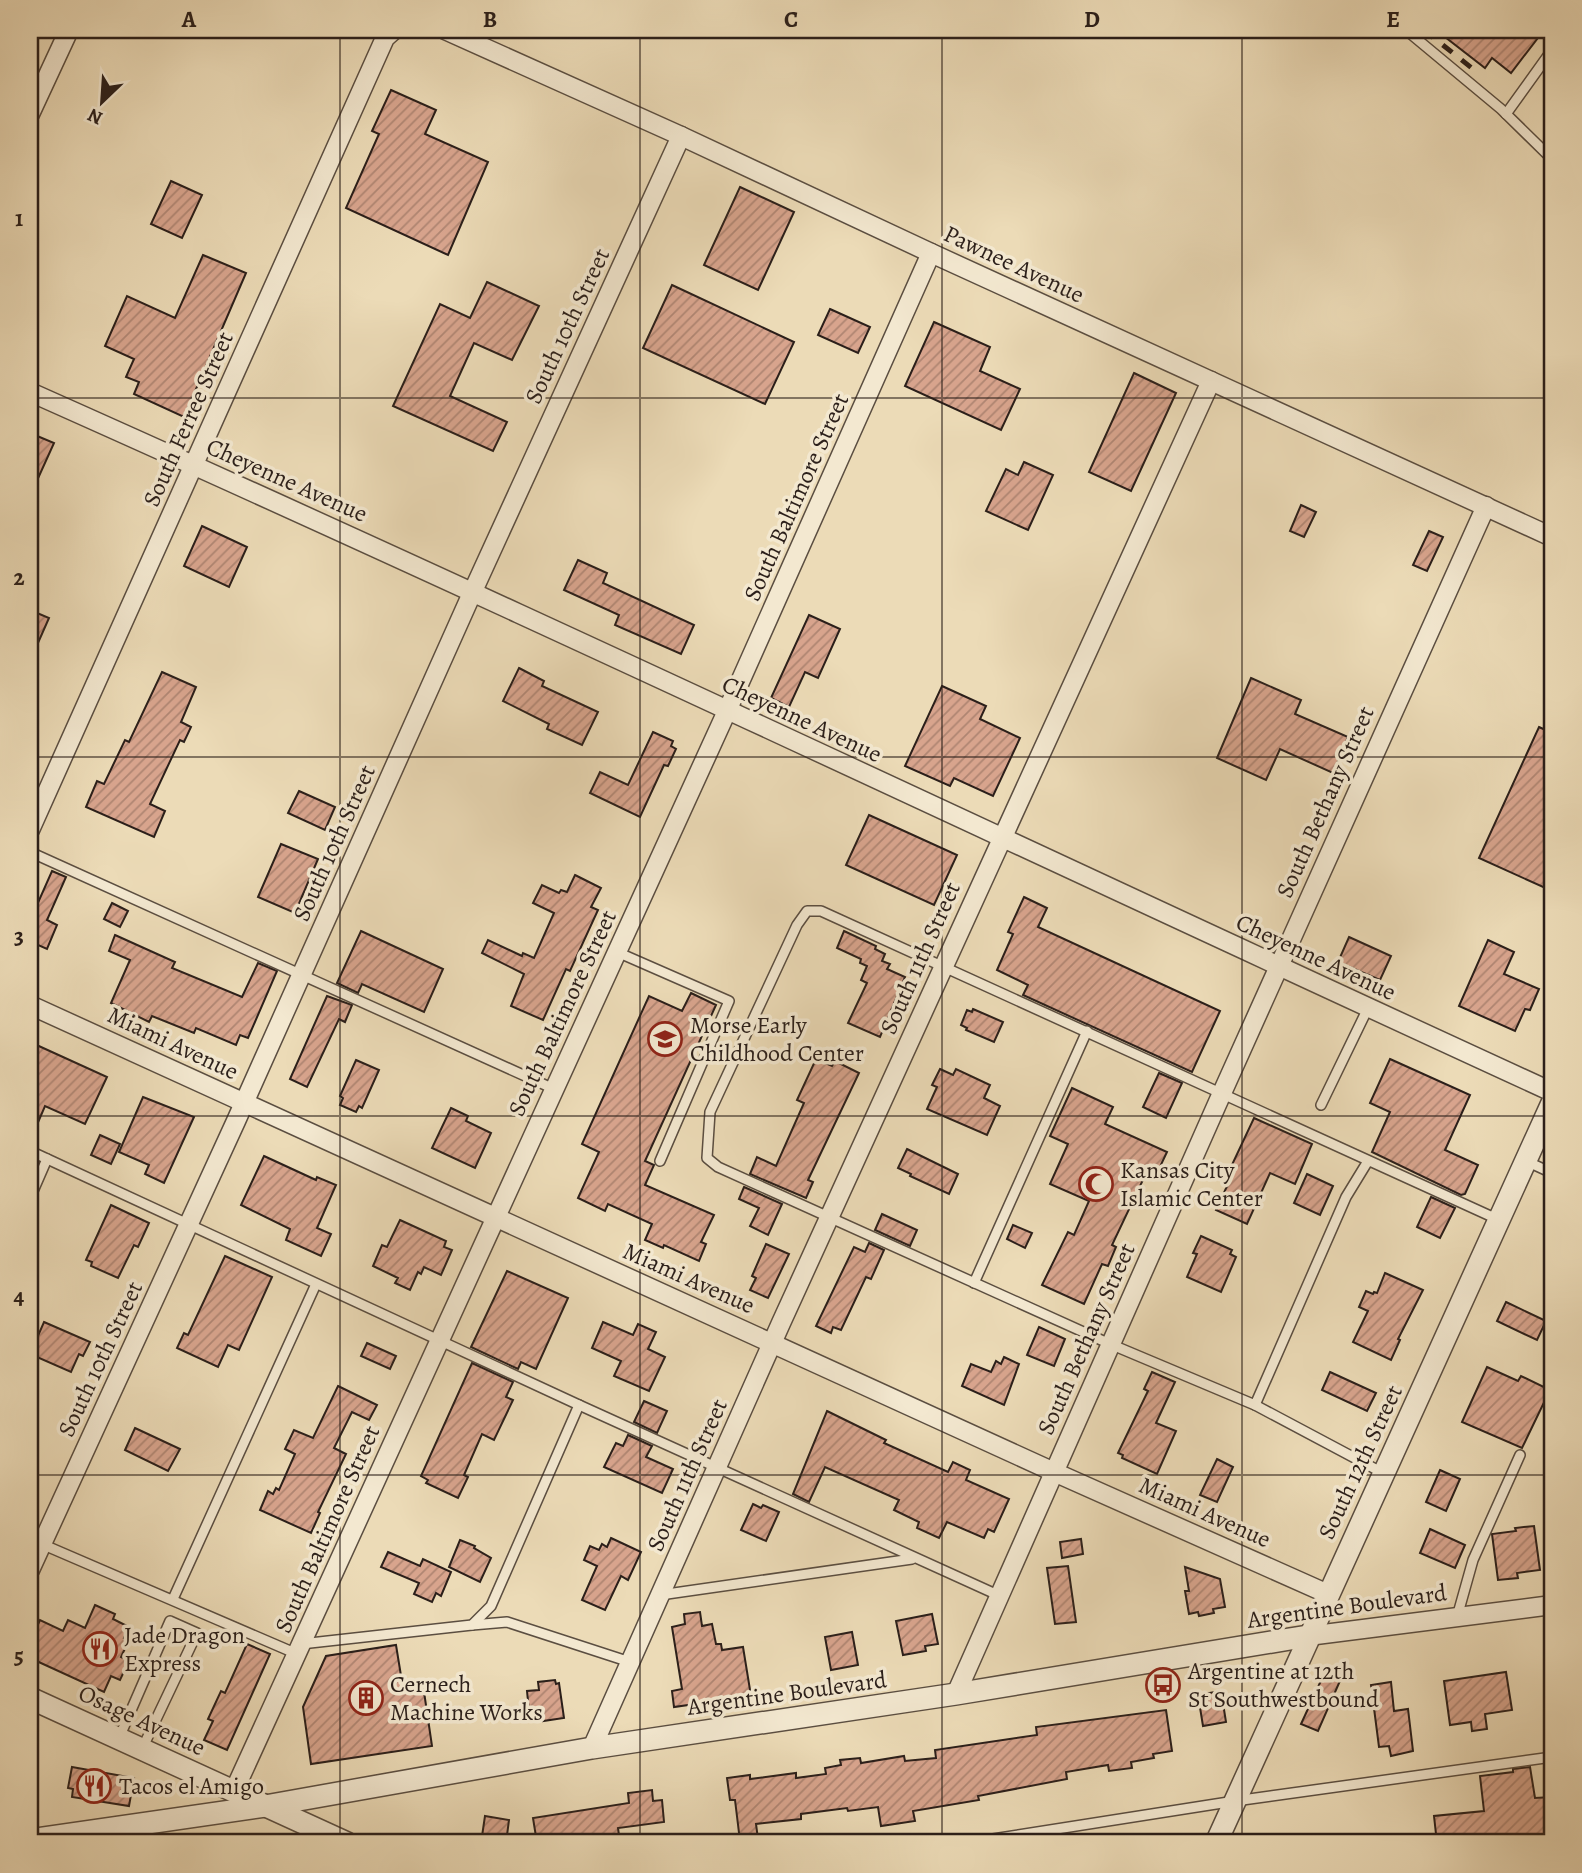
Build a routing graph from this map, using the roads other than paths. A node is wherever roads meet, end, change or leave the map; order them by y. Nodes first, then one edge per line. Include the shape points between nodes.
1 (69, 30) edge
2 (394, 30) edge
3 (1406, 30) edge
4 (451, 32) edge
5 (1552, 50) edge
6 (30, 114) edge
7 (1506, 114) junction
8 (681, 136) junction
9 (1552, 159) edge
10 (931, 253) junction
11 (1211, 381) junction
12 (30, 392) edge
13 (194, 465) junction
14 (1486, 506) junction
15 (1552, 537) edge
16 (473, 592) junction
17 (727, 711) junction
18 (30, 830) edge
19 (1002, 838) junction
20 (30, 852) edge
21 (617, 952) junction
22 (944, 965) junction
23 (1279, 967) junction
24 (301, 976) junction
25 (30, 1005) edge
26 (1368, 1008) junction
27 (1087, 1031) junction
28 (554, 1089) junction
29 (1552, 1091) edge
30 (1222, 1093) junction
31 (244, 1103) junction
32 (1552, 1103) edge
33 (1321, 1105) dead end
34 (30, 1151) edge
35 (47, 1159) junction
36 (660, 1161) dead end
37 (1368, 1161) junction
38 (1526, 1161) junction
39 (1552, 1172) edge
40 (30, 1198) edge
41 (496, 1217) junction
42 (829, 1217) junction
43 (1499, 1220) junction
44 (188, 1225) junction
45 (974, 1283) junction
46 (316, 1284) junction
47 (439, 1341) junction
48 (772, 1343) junction
49 (1110, 1344) junction
50 (579, 1405) junction
51 (1255, 1405) junction
52 (1520, 1455) dead end
53 (717, 1469) junction
54 (1054, 1472) junction
55 (1384, 1473) junction
56 (36, 1541) edge
57 (914, 1559) junction
58 (30, 1570) edge
59 (1328, 1594) junction
60 (660, 1595) junction
61 (1000, 1596) junction
62 (173, 1599) junction
63 (1552, 1605) edge
64 (491, 1606) junction
65 (1457, 1617) junction
66 (507, 1622) junction
67 (472, 1625) junction
68 (1308, 1636) junction
69 (299, 1649) junction
70 (630, 1662) junction
71 (956, 1694) junction
72 (30, 1698) edge
73 (119, 1738) junction
74 (592, 1748) junction
75 (142, 1749) junction
76 (1552, 1757) edge
77 (234, 1791) junction
78 (1235, 1801) junction
79 (265, 1806) junction
80 (39, 1840) edge
81 (347, 1843) edge
82 (967, 1843) edge
83 (1216, 1843) edge

1 - 6 street
2 - 13 street, South Ferree Street via 385,38
3 - 7 lane
4 - 8 street, Pawnee Avenue
5 - 7 lane
7 - 9 lane
8 - 10 street, Pawnee Avenue
8 - 16 street, South 10th Street
10 - 11 street, Pawnee Avenue
10 - 17 street, South Baltimore Street
11 - 14 street, Pawnee Avenue
11 - 19 street, South 11th Street
12 - 13 street, Cheyenne Avenue
13 - 16 street, Cheyenne Avenue
13 - 18 street, South Ferree Street
14 - 15 street, Pawnee Avenue
14 - 23 street, South Bethany Street
16 - 17 street, Cheyenne Avenue
16 - 24 street, South 10th Street
17 - 19 street, Cheyenne Avenue
17 - 21 street, South Baltimore Street
19 - 22 street, South 11th Street
19 - 23 street, Cheyenne Avenue
20 - 24 lane
21 - 28 street, South Baltimore Street
21 - 36 lane via 729,1001
22 - 27 lane
22 - 42 street, South 11th Street
22 - 42 lane via 821,911 807,911 710,1112 707,1157 713,1163
23 - 26 street, Cheyenne Avenue
23 - 30 street, South Bethany Street
24 - 28 lane
24 - 31 street, South 10th Street
25 - 31 street, Miami Avenue
26 - 29 street, Cheyenne Avenue
26 - 33 lane
27 - 30 lane
27 - 45 lane
28 - 41 street, South Baltimore Street
30 - 37 lane
30 - 49 street, South Bethany Street
31 - 41 street, Miami Avenue
31 - 44 street, South 10th Street
32 - 38 street, South 12th Street
34 - 35 lane
35 - 40 lane
35 - 44 lane
37 - 43 lane
37 - 51 lane via 1346,1198
38 - 39 lane
38 - 43 street, South 12th Street
41 - 47 street, South Baltimore Street
41 - 48 street, Miami Avenue
42 - 45 lane
42 - 48 street, South 11th Street
43 - 55 street, South 12th Street
44 - 46 lane
44 - 56 street, South 10th Street
45 - 49 lane
46 - 47 lane
46 - 62 lane
47 - 50 lane
47 - 69 street, South Baltimore Street
48 - 53 street, South 11th Street
48 - 54 street, Miami Avenue
49 - 51 lane
49 - 54 street, South Bethany Street
50 - 53 lane
50 - 64 lane
51 - 55 lane
52 - 65 lane via 1473,1560
53 - 57 lane
53 - 60 street, South 11th Street
54 - 59 street, Miami Avenue
54 - 61 street, South Bethany Street
55 - 59 street, South 12th Street
56 - 58 street, South 10th Street
56 - 62 lane
57 - 60 lane
57 - 61 lane
59 - 68 street, South 12th Street
60 - 70 street, South 11th Street
61 - 71 street, South Bethany Street
62 - 69 lane
63 - 65 street, Argentine Boulevard
64 - 66 lane
64 - 67 lane
65 - 68 street, Argentine Boulevard
66 - 67 lane
66 - 70 lane
67 - 69 lane
68 - 71 street, Argentine Boulevard
68 - 78 street, South 12th Street
69 - 77 street, South Baltimore Street
70 - 74 street, South 11th Street
71 - 74 street, Argentine Boulevard
72 - 73 street, Osage Avenue
73 - 75 street, Osage Avenue
73 - 75 lane via 170,1621 197,1633
74 - 79 street, Argentine Boulevard
75 - 77 street, Osage Avenue
76 - 78 lane
77 - 79 street, Osage Avenue
78 - 82 lane
78 - 83 street, South 12th Street
79 - 80 street, Argentine Boulevard
79 - 81 street, Osage Avenue

